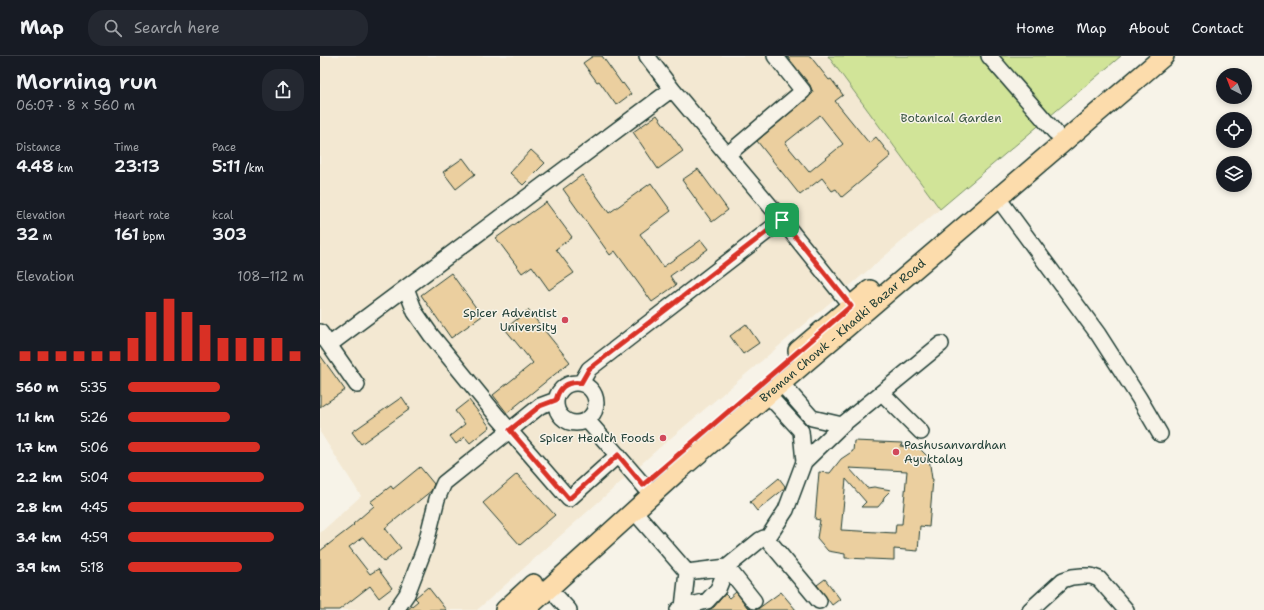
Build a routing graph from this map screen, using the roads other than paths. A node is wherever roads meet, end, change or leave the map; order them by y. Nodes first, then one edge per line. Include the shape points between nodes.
1 (647, 56) edge
2 (776, 56) edge
3 (989, 56) edge
4 (1144, 56) edge
5 (1164, 56) edge
6 (672, 89) junction
7 (1055, 132) junction
8 (727, 155) junction
9 (998, 198) junction
10 (782, 220) junction
11 (406, 288) junction
12 (851, 306) junction
13 (320, 332) edge
14 (941, 344) dead end
15 (330, 345) junction
16 (581, 383) junction
17 (357, 385) dead end
18 (774, 389) junction
19 (882, 393) junction
20 (556, 400) junction
21 (587, 420) junction
22 (842, 425) junction
23 (510, 430) junction
24 (921, 432) dead end
25 (1160, 434) dead end
26 (618, 455) junction
27 (804, 462) junction
28 (648, 490) junction
29 (634, 511) junction
30 (767, 539) junction
31 (726, 567) junction
32 (687, 572) junction
33 (754, 601) dead end
34 (819, 601) dead end
35 (681, 608) edge
36 (396, 610) edge
37 (505, 610) edge
38 (525, 610) edge
39 (1030, 610) edge
40 (1126, 610) edge

1 - 6 street
2 - 8 street via 804,91
3 - 7 street
4 - 7 main road, Breman Chowk - Khadki Bazar Road
5 - 9 main road, Breman Chowk - Khadki Bazar Road
6 - 8 street
6 - 11 street
7 - 12 main road, Breman Chowk - Khadki Bazar Road
8 - 10 street
9 - 18 main road, Breman Chowk - Khadki Bazar Road
9 - 25 street via 1098,334
10 - 12 street
10 - 16 street via 589,369
11 - 15 street
11 - 23 street via 415,312 431,334
12 - 28 main road, Breman Chowk - Khadki Bazar Road
13 - 15 street
14 - 19 street
15 - 17 street
16 - 20 street via 564,386
16 - 21 street via 591,389 596,399 595,410
18 - 22 street via 812,418
18 - 27 street via 801,431
18 - 28 main road, Breman Chowk - Khadki Bazar Road
19 - 22 street
19 - 24 street
20 - 21 street via 557,412 565,420 577,423
20 - 23 street via 540,406
21 - 26 street
22 - 27 street
23 - 26 street via 569,499
23 - 36 street via 444,483 437,499 425,548 407,594
26 - 28 street
27 - 30 street via 786,510
28 - 29 main road, Breman Chowk - Khadki Bazar Road
28 - 37 main road, Breman Chowk - Khadki Bazar Road
29 - 32 street
29 - 38 main road, Breman Chowk - Khadki Bazar Road
30 - 31 street via 760,540
30 - 34 street
31 - 32 street
31 - 33 street
31 - 35 street via 718,589 707,601
32 - 35 street
39 - 40 street via 1063,580 1082,576 1099,579

